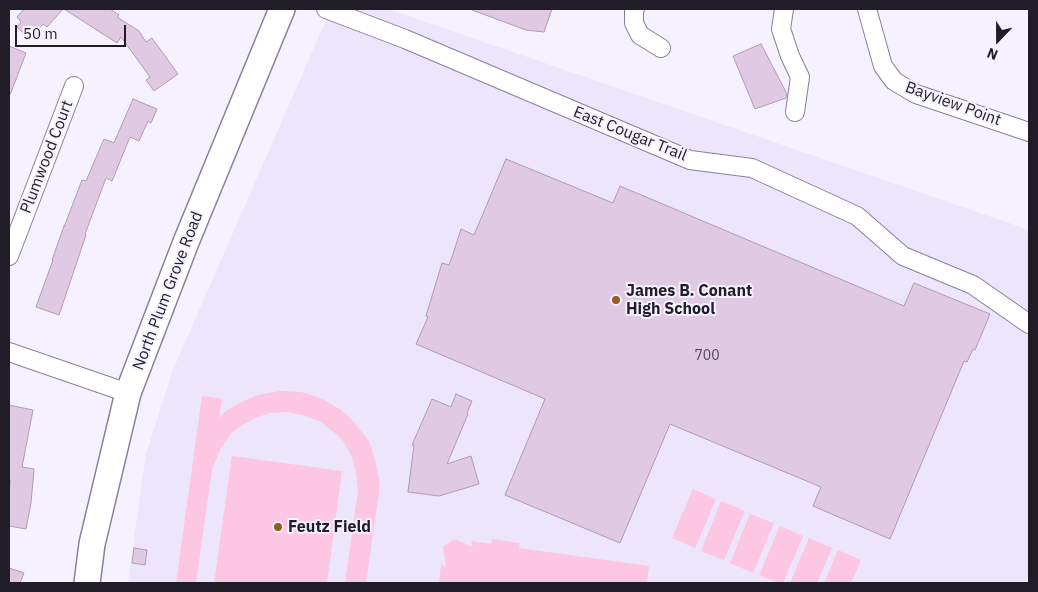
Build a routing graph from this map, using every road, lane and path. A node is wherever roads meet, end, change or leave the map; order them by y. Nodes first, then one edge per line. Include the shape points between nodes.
1 (282, 9) edge
2 (326, 9) edge
3 (635, 9) edge
4 (784, 9) edge
5 (867, 9) edge
6 (661, 48) dead end
7 (74, 86) dead end
8 (796, 112) dead end
9 (1029, 132) edge
10 (9, 256) edge
11 (1029, 324) edge
12 (9, 352) edge
13 (128, 393) junction
14 (88, 583) edge

1 - 13 street, North Plum Grove Road
2 - 11 street, East Cougar Trail via 405,39 690,160 752,168 857,216 903,256 973,285
3 - 6 street via 634,22 640,35
4 - 8 street via 781,29 800,77
5 - 9 street, Bayview Point via 883,66 894,81 916,94
7 - 10 street, Plumwood Court
12 - 13 street
13 - 14 street, North Plum Grove Road via 92,544

